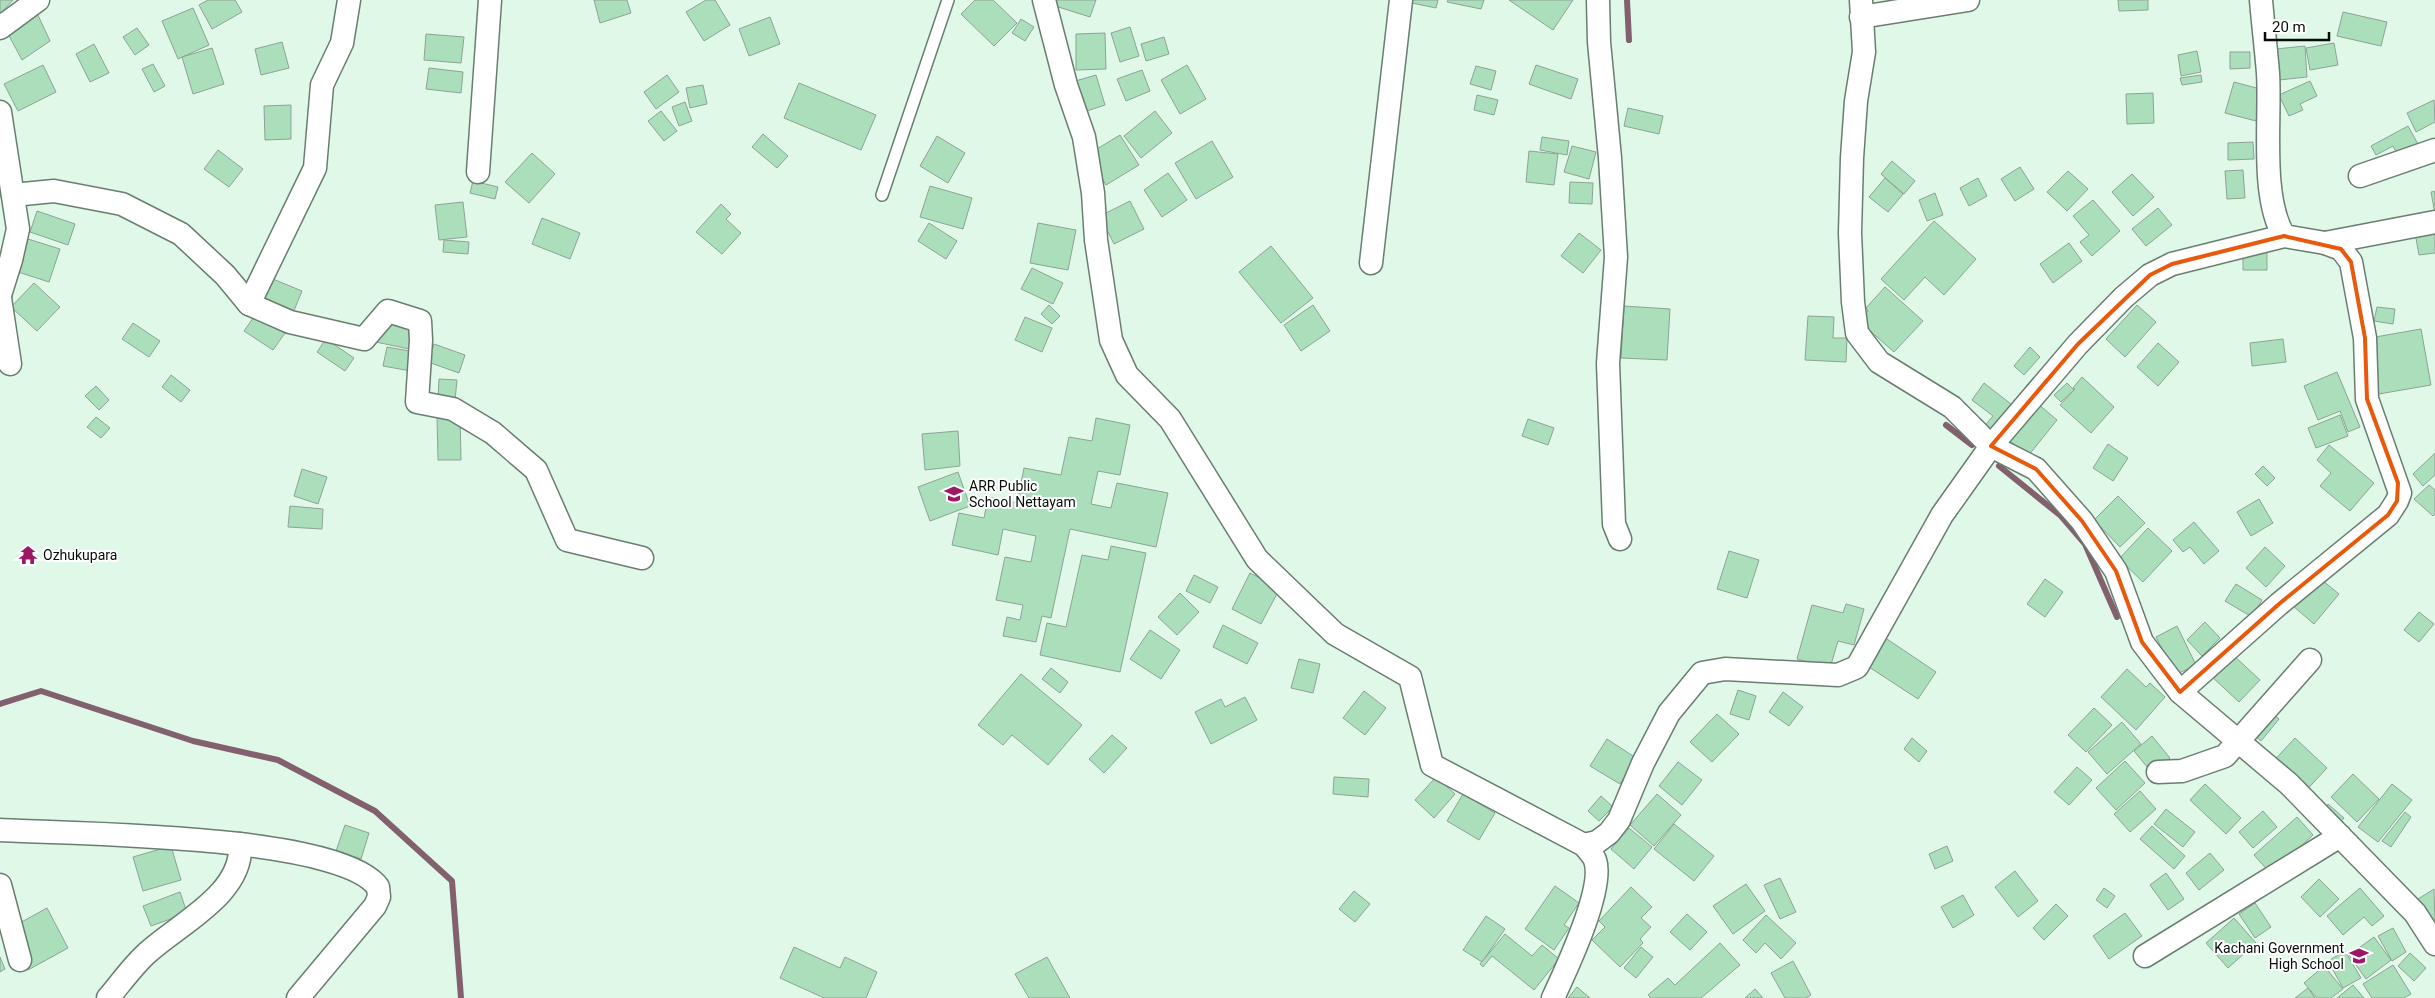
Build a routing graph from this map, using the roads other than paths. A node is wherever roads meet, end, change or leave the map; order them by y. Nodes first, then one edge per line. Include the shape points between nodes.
1 (38, 0) edge
2 (349, 0) edge
3 (490, 0) edge
4 (948, 0) edge
5 (1044, 0) edge
6 (1401, 0) edge
7 (1598, 0) edge
8 (1968, 0) edge
9 (2261, 0) edge
10 (1861, 9) edge
11 (0, 28) edge
12 (0, 112) edge
13 (2435, 150) edge
14 (478, 172) dead end
15 (2360, 176) dead end
16 (13, 195) junction
17 (882, 195) dead end
18 (2435, 222) edge
19 (2284, 236) junction
20 (2325, 243) junction
21 (1372, 263) dead end
22 (0, 297) edge
23 (249, 304) junction
24 (10, 364) dead end
25 (1991, 446) junction
26 (1620, 539) dead end
27 (642, 558) dead end
28 (2310, 660) dead end
29 (2180, 692) junction
30 (2239, 740) junction
31 (2158, 772) dead end
32 (0, 830) edge
33 (2340, 836) junction
34 (240, 844) junction
35 (1584, 845) junction
36 (0, 885) edge
37 (2435, 944) edge
38 (2145, 956) dead end
39 (20, 960) dead end
40 (108, 998) edge
41 (298, 998) edge
42 (1553, 998) edge

1 - 11 street
2 - 23 street via 342,43 322,85 314,168
3 - 14 street
4 - 17 lane
5 - 35 street via 1066,85 1084,137 1111,340 1126,375 1170,419 1257,558 1335,634 1410,677 1432,765
6 - 21 street
7 - 26 street via 1616,257 1608,363 1614,524
8 - 10 street
9 - 19 street via 2268,74 2269,162 2276,223
10 - 25 street via 1864,52 1856,101 1850,233 1857,332 1879,362 1952,407
12 - 16 street
13 - 15 street
16 - 22 street via 18,229
16 - 23 street via 54,191 122,204 181,234 225,275
18 - 20 street
19 - 20 street
19 - 25 street via 2172,264 2150,275 2078,344
20 - 29 street via 2341,249 2351,262 2365,338 2367,399 2400,493 2388,515 2279,604
22 - 24 street
23 - 27 street via 290,322 364,340 388,311 420,321 417,402 452,409 493,433 536,470 568,540
25 - 29 street via 2036,469 2082,521 2116,571 2142,642
25 - 35 street via 1942,515 1857,667 1838,675 1725,669 1702,673 1669,713 1619,820 1609,833
28 - 30 street
29 - 30 street
30 - 31 street via 2219,760 2182,771
30 - 33 street via 2289,784
32 - 34 street
33 - 37 street via 2415,913
33 - 38 street
34 - 40 street via 241,858 229,882 205,907 146,954
34 - 41 street via 311,854 365,875 378,887 379,897 375,906
35 - 42 street via 1595,860 1597,885 1574,952
36 - 39 street

